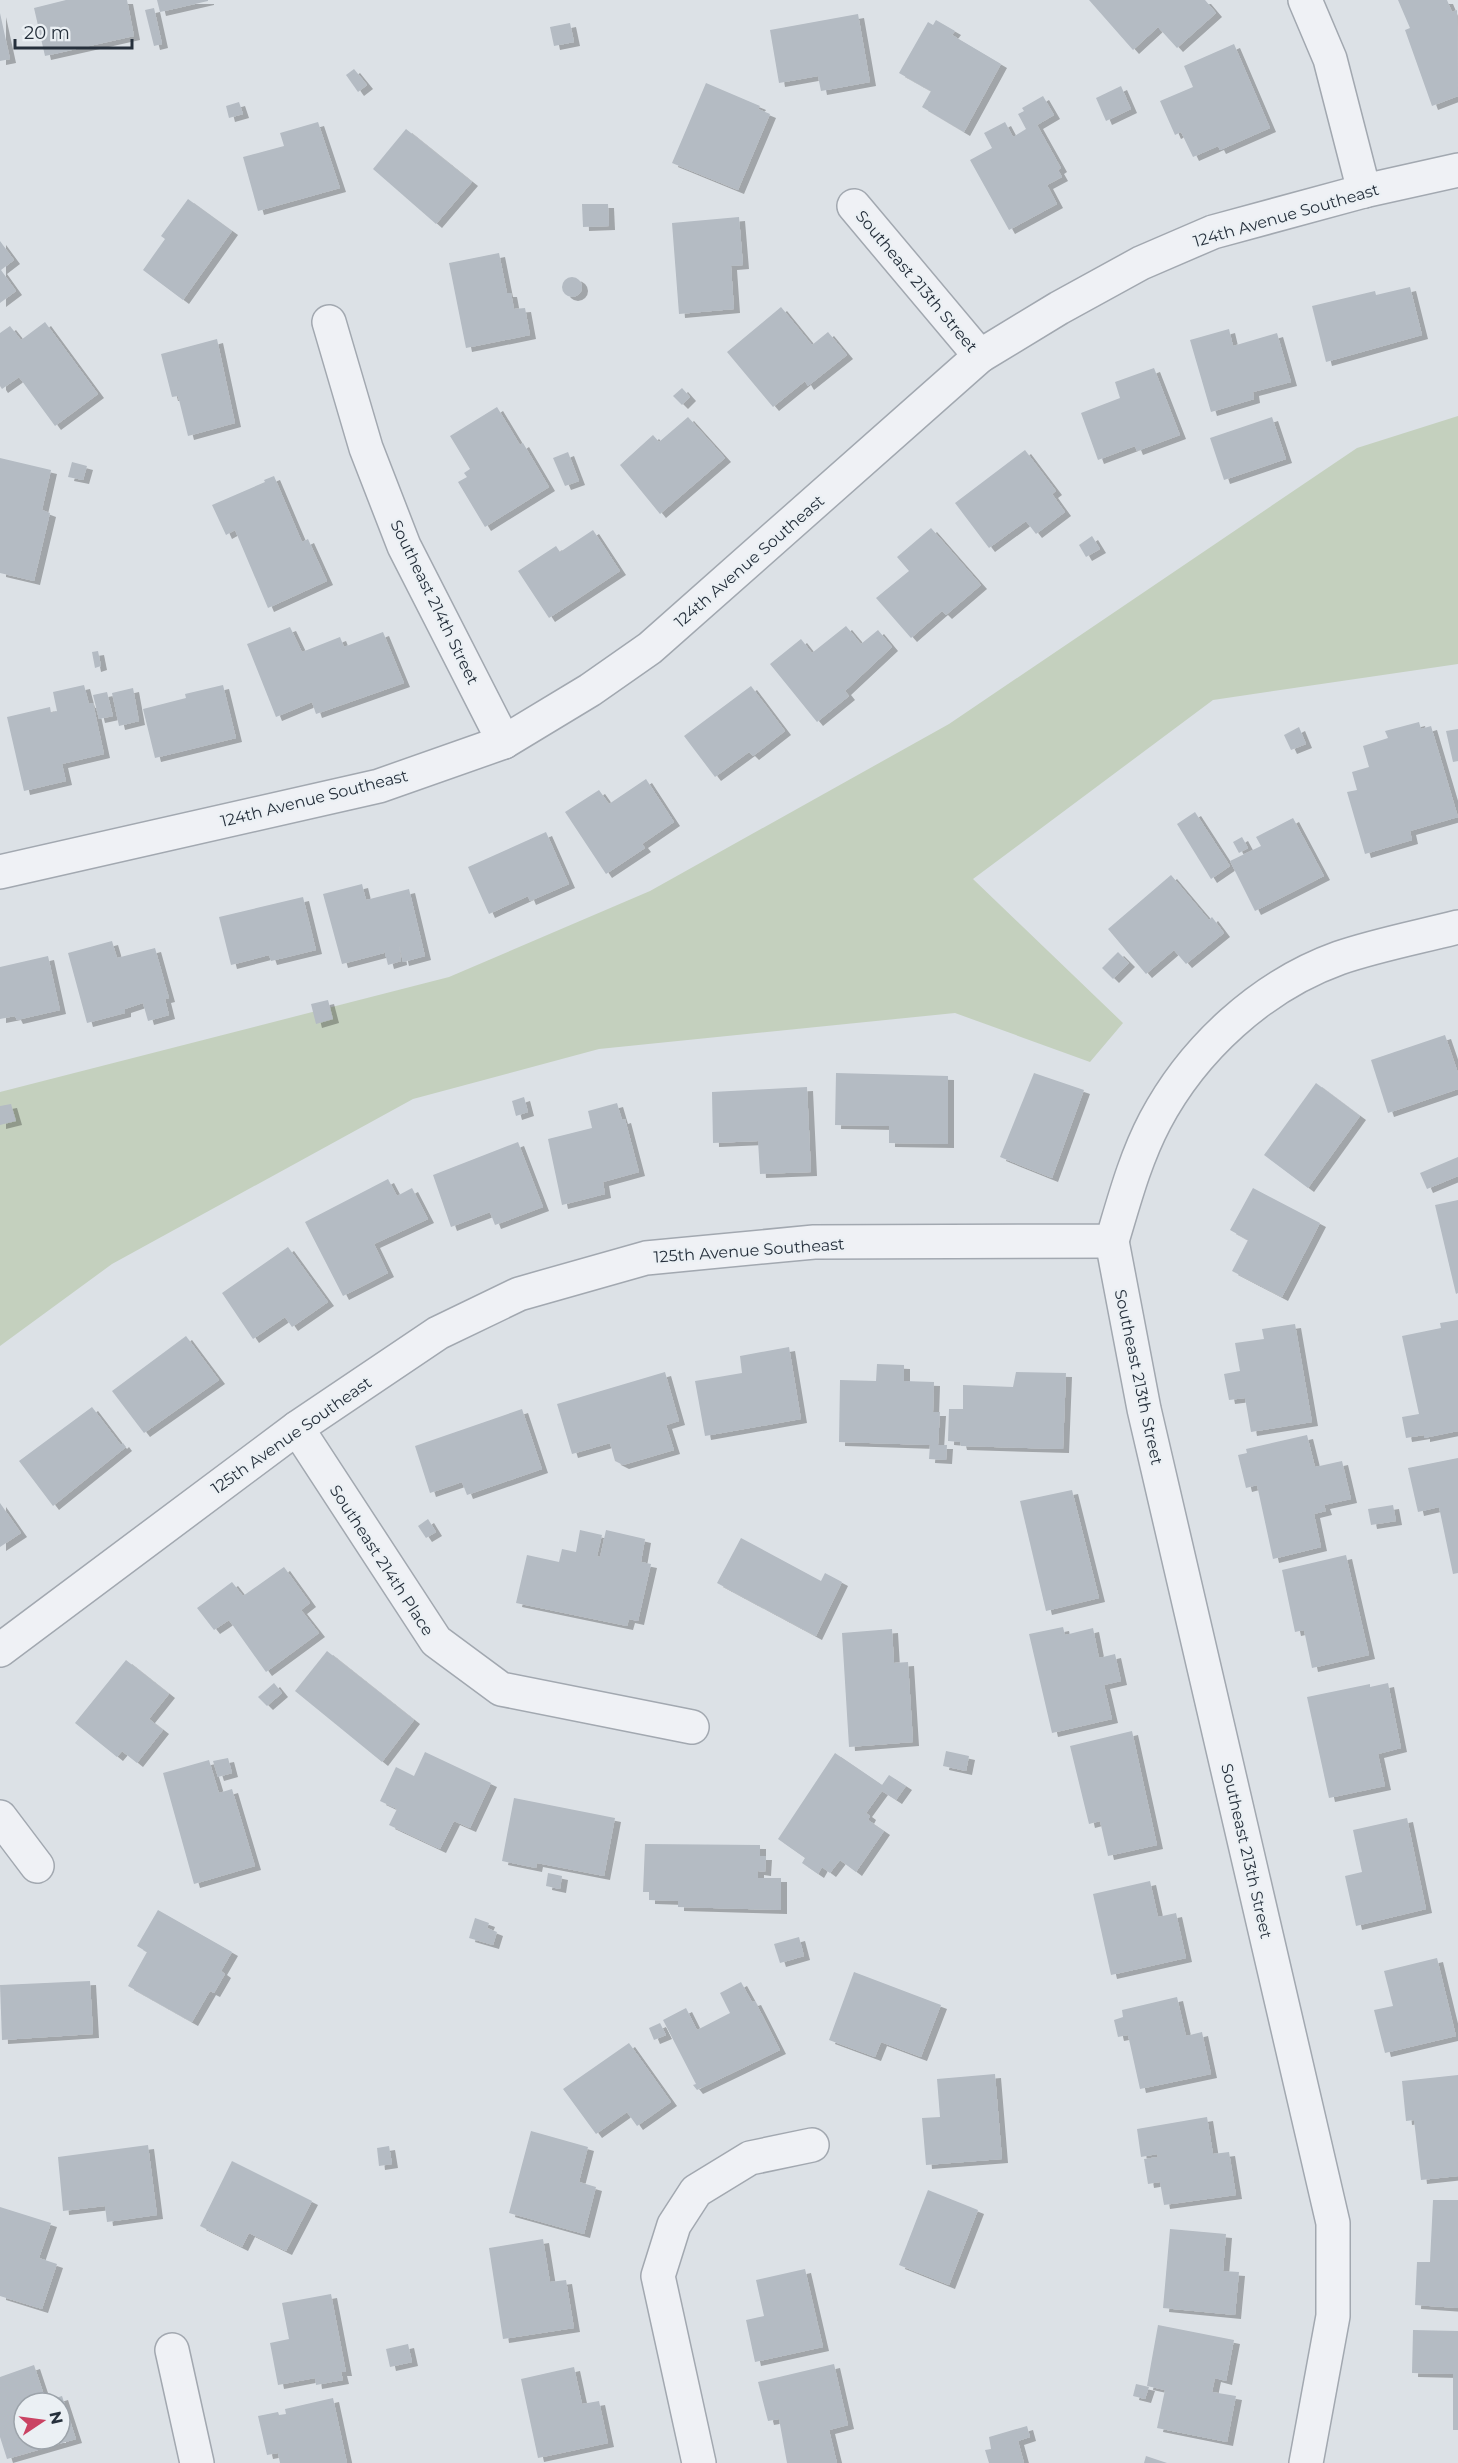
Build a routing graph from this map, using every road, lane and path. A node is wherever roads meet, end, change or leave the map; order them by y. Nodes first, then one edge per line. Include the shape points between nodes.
1 (1305, 0) edge
2 (1458, 170) edge
3 (1364, 191) junction
4 (854, 206) dead end
5 (329, 322) dead end
6 (980, 356) junction
7 (504, 742) junction
8 (0, 872) edge
9 (1458, 927) edge
10 (1112, 1241) junction
11 (297, 1428) junction
12 (0, 1650) edge
13 (692, 1727) dead end
14 (0, 1817) edge
15 (36, 1866) dead end
16 (812, 2145) dead end
17 (172, 2350) dead end
18 (197, 2463) edge
19 (699, 2463) edge
20 (1306, 2463) edge

1 - 3 street via 1330,59
2 - 3 street, 124th Avenue Southeast
3 - 6 street, 124th Avenue Southeast via 1213,232 1141,263
4 - 6 street, Southeast 213th Street
5 - 7 street, Southeast 214th Street via 366,448 404,546
6 - 7 street, 124th Avenue Southeast via 650,648
7 - 8 street, 124th Avenue Southeast via 379,786
9 - 10 street via 1338,958 1260,998 1196,1060 1155,1120 1130,1179
10 - 11 street, 125th Avenue Southeast via 814,1242 646,1258 519,1294 438,1333
10 - 20 street, Southeast 213th Street via 1144,1409 1333,2223 1334,2316
11 - 12 street, 125th Avenue Southeast
11 - 13 street, Southeast 214th Place via 436,1641 501,1689
14 - 15 street
16 - 19 street via 750,2158 696,2190 674,2225 658,2276
17 - 18 street

